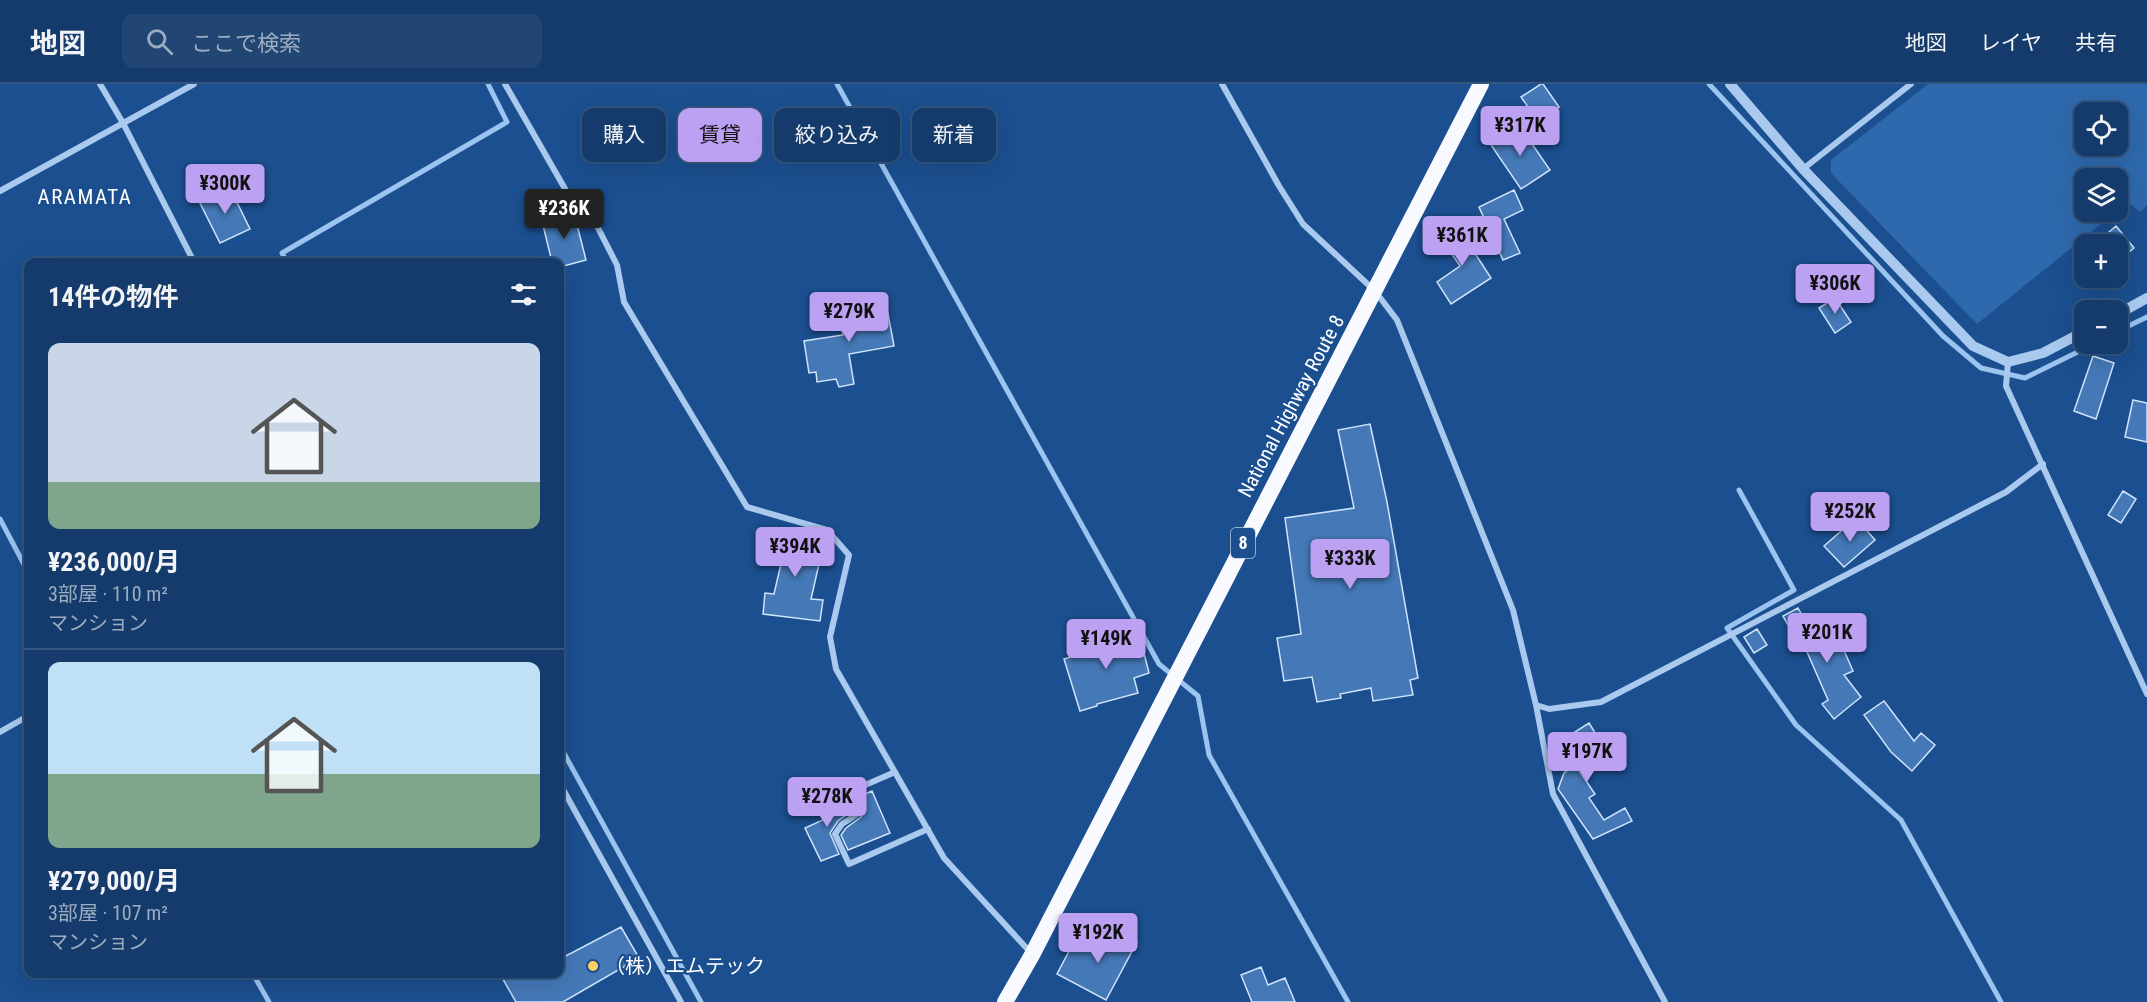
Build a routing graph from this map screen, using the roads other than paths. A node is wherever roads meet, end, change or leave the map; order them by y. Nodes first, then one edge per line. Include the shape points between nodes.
1 (100, 84) edge
2 (194, 84) edge
3 (505, 84) edge
4 (1222, 84) edge
5 (1480, 84) edge
6 (1730, 84) edge
7 (1911, 84) edge
8 (123, 123) junction
9 (1803, 169) junction
10 (0, 191) edge
11 (192, 258) edge
12 (1375, 291) junction
13 (2147, 298) edge
14 (2128, 308) edge
15 (2074, 337) edge
16 (2008, 362) junction
17 (2043, 464) junction
18 (2147, 694) edge
19 (1536, 705) junction
20 (24, 718) edge
21 (0, 732) edge
22 (895, 772) junction
23 (564, 791) edge
24 (928, 830) junction
25 (1032, 955) junction
26 (1008, 1000) edge
27 (681, 1002) edge
28 (1665, 1002) edge

1 - 8 street
2 - 8 street
3 - 22 street via 572,201 597,226 617,265 624,302 747,507 827,530 849,555 830,637 836,669
4 - 12 street via 1303,224
5 - 12 highway, National Highway Route 8 / 8
6 - 9 street
7 - 9 street
8 - 10 street
8 - 11 street
9 - 16 street via 1973,346
12 - 19 street via 1397,320 1513,610
12 - 25 highway, National Highway Route 8 / 8
13 - 14 street
15 - 16 street via 2043,353
16 - 17 street via 2006,386
17 - 18 street
17 - 19 street via 2006,492 1601,702 1549,709
19 - 28 street via 1553,794
20 - 21 street
22 - 24 street
22 - 24 street via 847,794 856,815 835,834 849,864
23 - 27 street
24 - 25 street via 944,858
25 - 26 highway, National Highway Route 8 / 8

